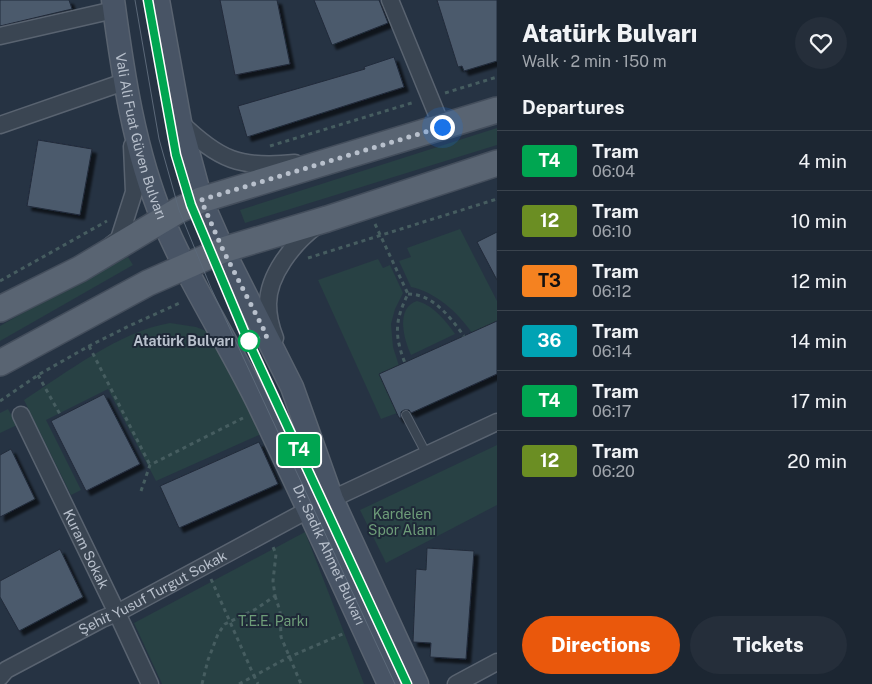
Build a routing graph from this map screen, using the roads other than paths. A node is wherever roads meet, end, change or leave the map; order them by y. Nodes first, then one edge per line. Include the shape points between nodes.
1 (158, 0) edge
2 (390, 0) edge
3 (113, 5) edge
4 (0, 36) edge
5 (124, 82) junction
6 (130, 109) junction
7 (497, 110) edge
8 (180, 122) junction
9 (0, 125) edge
10 (442, 127) junction
11 (339, 159) junction
12 (497, 163) edge
13 (201, 200) junction
14 (327, 219) junction
15 (164, 220) junction
16 (223, 250) junction
17 (185, 266) junction
18 (80, 269) junction
19 (0, 309) edge
20 (0, 364) edge
21 (292, 388) junction
22 (21, 415) dead end
23 (406, 416) dead end
24 (497, 422) edge
25 (427, 455) junction
26 (332, 499) junction
27 (308, 510) junction
28 (117, 613) junction
29 (497, 662) edge
30 (0, 678) edge
31 (150, 684) edge
32 (389, 684) edge
33 (417, 684) edge
34 (456, 684) edge

1 - 8 main road
2 - 10 street
3 - 4 street
3 - 5 main road, Vali Ali Fuat Güven Bulvarı
5 - 6 main road, Vali Ali Fuat Güven Bulvarı
5 - 9 street
6 - 15 main road, Vali Ali Fuat Güven Bulvarı via 147,175
6 - 18 street via 134,192 119,239
7 - 10 main road
8 - 11 street via 217,154 240,163 278,165
8 - 13 main road
10 - 11 main road
11 - 13 main road
12 - 14 main road
13 - 15 main road
13 - 16 main road
14 - 16 main road
14 - 21 street via 290,250 273,283 268,303 270,327
15 - 17 main road, Vali Ali Fuat Güven Bulvarı
15 - 18 main road
16 - 17 main road
16 - 21 main road, Dr. Sadık Ahmet Bulvarı
17 - 20 main road
17 - 27 main road, Dr. Sadık Ahmet Bulvarı via 261,409
18 - 19 main road
21 - 26 main road, Dr. Sadık Ahmet Bulvarı
22 - 28 street, Kuram Sokak
23 - 25 lane
24 - 25 street
25 - 26 street
26 - 33 main road, Dr. Sadık Ahmet Bulvarı
27 - 28 street, Şehit Yusuf Turgut Sokak
27 - 32 main road, Dr. Sadık Ahmet Bulvarı
28 - 30 street, Şehit Yusuf Turgut Sokak via 6,670
28 - 31 street, Kuram Sokak
29 - 34 street

